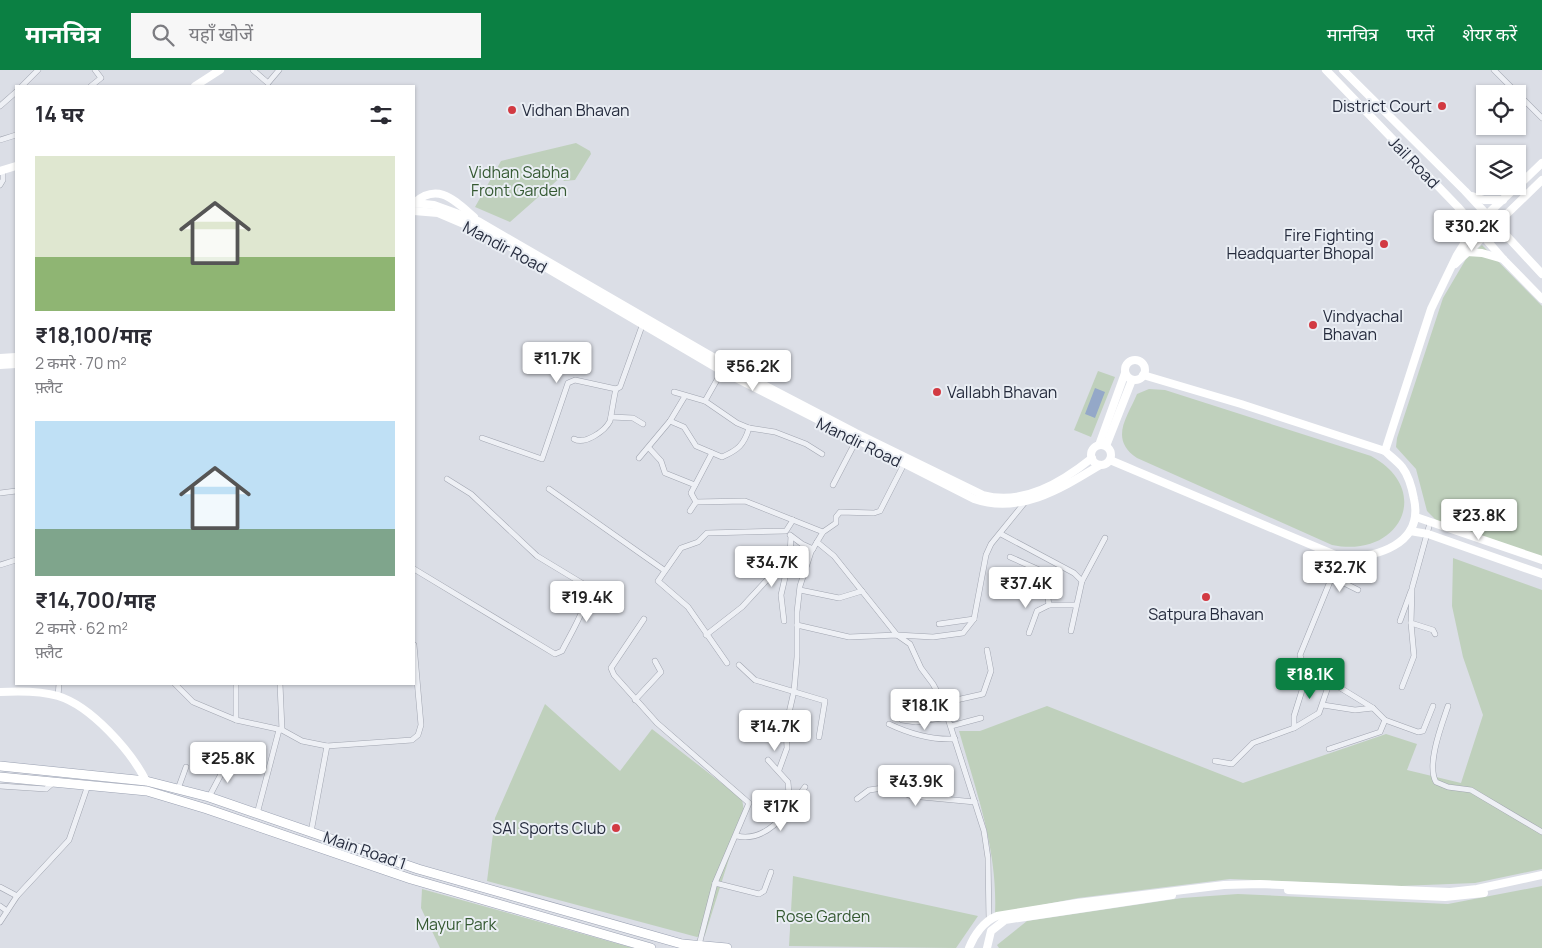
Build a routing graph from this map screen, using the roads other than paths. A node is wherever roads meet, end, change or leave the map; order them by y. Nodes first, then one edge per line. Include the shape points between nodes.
1 (38, 70) edge
2 (95, 70) edge
3 (220, 70) edge
4 (253, 70) edge
5 (279, 70) edge
6 (1326, 70) edge
7 (1343, 70) edge
8 (1494, 70) edge
9 (23, 85) edge
10 (92, 85) edge
11 (197, 85) edge
12 (15, 93) edge
13 (0, 106) edge
14 (1542, 118) edge
15 (15, 135) edge
16 (0, 140) edge
17 (1542, 163) edge
18 (15, 166) edge
19 (1, 171) edge
20 (1526, 178) edge
21 (1542, 180) edge
22 (0, 185) edge
23 (1468, 194) junction
24 (1508, 195) edge
25 (1503, 200) junction
26 (415, 202) edge
27 (415, 203) edge
28 (1459, 208) junction
29 (415, 211) edge
30 (1487, 214) junction
31 (478, 220) junction
32 (1497, 225) junction
33 (1475, 226) junction
34 (1484, 236) junction
35 (1466, 248) junction
36 (1503, 259) junction
37 (1542, 274) edge
38 (1542, 299) edge
39 (642, 326) junction
40 (15, 357) edge
41 (0, 358) edge
42 (15, 364) edge
43 (0, 365) edge
44 (722, 371) junction
45 (1125, 373) junction
46 (1144, 375) junction
47 (1132, 380) junction
48 (616, 389) junction
49 (674, 392) dead end
50 (685, 396) junction
51 (705, 401) junction
52 (806, 411) junction
53 (610, 417) junction
54 (670, 421) junction
55 (643, 424) dead end
56 (749, 428) junction
57 (482, 438) dead end
58 (574, 439) dead end
59 (856, 440) junction
60 (1102, 446) junction
61 (649, 448) junction
62 (1385, 451) junction
63 (712, 453) junction
64 (822, 454) dead end
65 (639, 458) dead end
66 (1092, 458) junction
67 (1110, 460) junction
68 (904, 464) junction
69 (1100, 465) junction
70 (447, 479) dead end
71 (695, 485) junction
72 (833, 485) dead end
73 (548, 489) dead end
74 (15, 491) edge
75 (0, 493) edge
76 (1026, 501) junction
77 (696, 502) junction
78 (690, 511) dead end
79 (1416, 517) junction
80 (793, 520) junction
81 (1430, 523) junction
82 (786, 531) junction
83 (1410, 531) junction
84 (823, 532) junction
85 (1001, 534) junction
86 (1428, 534) junction
87 (791, 536) junction
88 (1105, 538) dead end
89 (817, 542) junction
90 (813, 549) junction
91 (790, 555) junction
92 (1010, 557) dead end
93 (1340, 557) junction
94 (15, 560) edge
95 (1542, 560) edge
96 (0, 565) edge
97 (415, 570) edge
98 (664, 570) junction
99 (1542, 574) edge
100 (1332, 577) junction
101 (1082, 581) junction
102 (1412, 588) junction
103 (800, 590) junction
104 (1358, 590) dead end
105 (862, 591) junction
106 (1049, 605) junction
107 (1075, 605) junction
108 (644, 619) dead end
109 (974, 619) junction
110 (784, 621) dead end
111 (1400, 621) dead end
112 (1411, 623) junction
113 (939, 624) dead end
114 (796, 625) junction
115 (1071, 631) dead end
116 (1029, 634) dead end
117 (1435, 634) dead end
118 (706, 635) junction
119 (897, 635) junction
120 (987, 650) dead end
121 (415, 656) edge
122 (655, 661) dead end
123 (727, 663) dead end
124 (739, 665) dead end
125 (1309, 668) junction
126 (1330, 681) junction
127 (59, 685) edge
128 (176, 685) edge
129 (236, 685) edge
130 (280, 685) edge
131 (1402, 687) dead end
132 (794, 691) junction
133 (0, 692) edge
134 (58, 696) junction
135 (635, 700) junction
136 (943, 703) junction
137 (1323, 704) junction
138 (1433, 706) dead end
139 (1448, 706) dead end
140 (1373, 708) junction
141 (948, 717) junction
142 (981, 718) dead end
143 (236, 720) junction
144 (902, 720) dead end
145 (1385, 720) junction
146 (889, 724) dead end
147 (951, 726) junction
148 (1294, 728) junction
149 (280, 730) junction
150 (819, 737) dead end
151 (956, 739) junction
152 (327, 746) junction
153 (1329, 749) dead end
154 (768, 760) dead end
155 (228, 761) dead end
156 (1215, 761) dead end
157 (0, 766) edge
158 (186, 767) dead end
159 (779, 770) junction
160 (0, 777) edge
161 (146, 781) junction
162 (54, 782) junction
163 (88, 785) junction
164 (0, 786) edge
165 (805, 787) dead end
166 (178, 789) junction
167 (209, 797) junction
168 (857, 799) dead end
169 (975, 802) junction
170 (790, 806) junction
171 (256, 814) junction
172 (311, 832) junction
173 (1542, 832) edge
174 (737, 836) junction
175 (396, 862) junction
176 (388, 872) junction
177 (771, 872) dead end
178 (1542, 875) edge
179 (1542, 880) edge
180 (716, 883) junction
181 (0, 887) edge
182 (17, 896) junction
183 (0, 906) edge
184 (8, 911) junction
185 (989, 920) junction
186 (0, 922) edge
187 (699, 946) junction
188 (651, 948) edge
189 (727, 948) edge
190 (969, 948) edge
191 (987, 948) edge

1 - 9 street
2 - 10 street via 100,78
3 - 11 street
4 - 5 street via 268,83
6 - 28 street, Jail Road
7 - 23 street, Jail Road
8 - 14 street
12 - 13 street
15 - 16 street
17 - 20 street
18 - 19 street
19 - 22 street via 3,180
21 - 32 street
23 - 25 street via 1484,200
23 - 30 street, Jail Road
24 - 25 street
25 - 30 street
26 - 31 street via 427,194 445,195
27 - 31 street, Mandir Road via 434,205
28 - 33 street, Jail Road
28 - 35 street
29 - 39 street, Mandir Road via 438,213 492,236
30 - 32 street, Jail Road
30 - 33 street
31 - 52 street, Mandir Road
32 - 34 street
32 - 37 street, Jail Road
33 - 34 street, Jail Road
33 - 35 street
34 - 35 street
34 - 36 street, Jail Road
35 - 36 street
35 - 62 street via 1450,269 1431,309
36 - 38 street, Jail Road
39 - 44 street, Mandir Road
39 - 48 street via 620,387
40 - 41 street
42 - 43 street
44 - 51 street
44 - 52 street, Mandir Road
45 - 46 street via 1126,366 1134,360 1143,365
45 - 47 street
45 - 60 street
46 - 47 street via 1139,380
46 - 62 street
47 - 60 street
48 - 53 street
48 - 57 street via 575,380 568,383 542,459
49 - 50 street
50 - 51 street
50 - 54 street
51 - 56 street
52 - 59 street, Mandir Road
52 - 66 street, Mandir Road via 988,496 1017,496 1050,486
53 - 55 street via 633,418
53 - 58 street via 604,428 587,440
54 - 61 street
54 - 63 street via 684,427 696,446
56 - 63 street via 738,450 722,457
56 - 64 street via 775,432
59 - 68 street, Mandir Road
59 - 72 street
60 - 66 street via 1093,450
60 - 67 street via 1111,452
61 - 65 street
61 - 71 street via 661,461 665,473
62 - 79 street via 1402,467 1411,485
63 - 71 street
66 - 69 street
67 - 69 street
67 - 93 street
68 - 76 street, Mandir Road via 980,501 1007,504
68 - 84 street via 880,511 840,512 836,523
69 - 76 street, Mandir Road via 1060,488
70 - 97 street via 471,494 537,556 585,585 588,594 562,651 555,654
71 - 77 street via 690,495
73 - 98 street
74 - 75 street
76 - 85 street
77 - 78 street
77 - 80 street via 745,501
79 - 81 street
79 - 83 street
80 - 82 street
80 - 84 street
81 - 86 street
81 - 95 street
82 - 87 street
82 - 98 street via 707,532 698,542 681,548
83 - 86 street
83 - 93 street via 1379,553 1362,558
84 - 89 street
85 - 101 street
85 - 109 street via 986,555
86 - 99 street
86 - 102 street
87 - 90 street
87 - 91 street
88 - 101 street
89 - 90 street
89 - 105 street via 834,556
90 - 103 street
91 - 110 street via 781,595
91 - 118 street via 742,607
92 - 106 street via 1044,572
93 - 100 street
94 - 96 street
98 - 118 street via 658,583 688,608
100 - 104 street
100 - 125 street via 1300,655
101 - 107 street
102 - 111 street
102 - 112 street
103 - 105 street via 839,598
103 - 114 street
105 - 119 street
106 - 107 street
106 - 116 street via 1036,611
107 - 115 street
108 - 135 street via 611,668
109 - 113 street
109 - 119 street via 963,633 933,638
112 - 117 street via 1433,630
112 - 131 street via 1414,656
114 - 119 street via 849,637
114 - 132 street
118 - 123 street
119 - 136 street via 910,644
120 - 136 street via 991,671 983,694
121 - 152 street via 421,725 418,735 412,740
122 - 135 street via 661,672
124 - 132 street via 755,680
125 - 126 street
125 - 148 street via 1294,716
126 - 137 street
126 - 140 street
127 - 134 street
128 - 143 street via 193,702
129 - 143 street
130 - 149 street
132 - 150 street via 825,701
132 - 159 street via 786,726 787,748
133 - 134 street
134 - 161 street via 104,726 121,743
135 - 174 street via 689,753 747,799 748,807
136 - 141 street
137 - 140 street via 1355,710
137 - 148 street via 1319,713
138 - 145 street via 1421,732
139 - 173 street via 1436,747 1436,782 1471,790
140 - 145 street
141 - 144 street via 916,722
141 - 147 street
142 - 147 street
143 - 149 street
145 - 153 street via 1380,732
146 - 151 street via 916,735 939,740
147 - 151 street
148 - 156 street via 1253,743 1232,764
149 - 152 street via 302,741
149 - 171 street
151 - 169 street
152 - 172 street
154 - 159 street
155 - 167 street
157 - 161 main road, Main Road 1
158 - 166 street
159 - 170 street via 788,782
160 - 162 main road, Main Road 1
161 - 166 main road, Main Road 1
162 - 163 main road, Main Road 1
162 - 164 street via 46,789
163 - 176 main road, Main Road 1 via 147,791
163 - 182 street via 69,840
165 - 170 street
166 - 167 main road, Main Road 1
167 - 171 main road, Main Road 1
168 - 169 street via 869,790 890,787 911,796
169 - 185 street via 988,858
170 - 174 street via 768,830 746,838
171 - 172 main road, Main Road 1
172 - 175 main road, Main Road 1
174 - 180 street
175 - 176 street
175 - 187 main road, Main Road 1 via 682,944
176 - 188 main road, Main Road 1
177 - 180 street via 764,892 759,894
178 - 185 street via 1450,892 1224,884 1013,912
179 - 191 street via 1451,897 1243,888 1204,891 1005,920 991,931
180 - 187 street
181 - 182 street
182 - 184 street
183 - 184 street
184 - 186 street
185 - 190 street via 977,932
187 - 189 main road, Main Road 1

